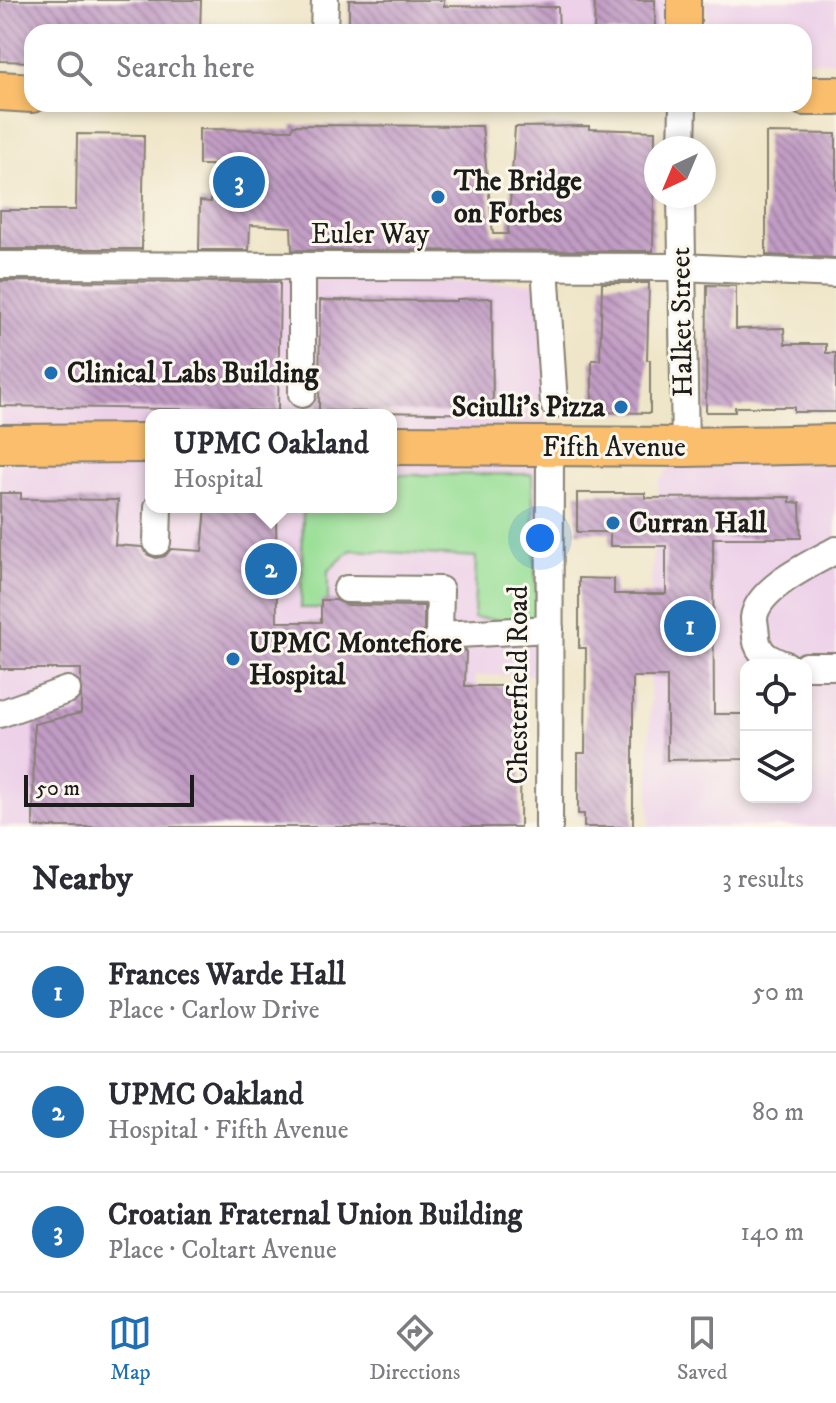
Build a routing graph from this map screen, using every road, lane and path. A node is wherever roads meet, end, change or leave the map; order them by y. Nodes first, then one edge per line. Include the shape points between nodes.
1 (325, 0) edge
2 (684, 0) edge
3 (324, 24) edge
4 (684, 24) edge
5 (0, 91) edge
6 (24, 92) edge
7 (812, 96) edge
8 (836, 96) edge
9 (683, 112) edge
10 (682, 136) edge
11 (681, 208) edge
12 (0, 265) edge
13 (302, 266) junction
14 (545, 266) junction
15 (681, 267) junction
16 (836, 274) edge
17 (302, 394) dead end
18 (554, 404) dead end
19 (145, 443) edge
20 (0, 444) edge
21 (836, 444) edge
22 (397, 445) edge
23 (550, 447) junction
24 (685, 447) junction
25 (158, 513) edge
26 (157, 542) dead end
27 (836, 550) edge
28 (347, 589) dead end
29 (550, 629) junction
30 (768, 659) edge
31 (812, 666) edge
32 (836, 666) edge
33 (67, 690) dead end
34 (0, 714) edge
35 (549, 827) edge

1 - 3 street
2 - 4 main road
5 - 6 highway
7 - 8 highway
9 - 10 street
11 - 15 street, Halket Street
12 - 13 street, Euler Way
13 - 14 street, Euler Way
13 - 17 street
14 - 15 street, Euler Way
14 - 18 street
15 - 16 street, Euler Way
15 - 24 street, Halket Street
19 - 20 highway
21 - 24 highway, Fifth Avenue
22 - 23 highway, Fifth Avenue
23 - 24 highway, Fifth Avenue
23 - 29 street, Chesterfield Road
25 - 26 street
27 - 30 street via 762,599 754,616 757,643
28 - 29 street via 440,590 439,635
29 - 35 street, Chesterfield Road
31 - 32 street
33 - 34 street

